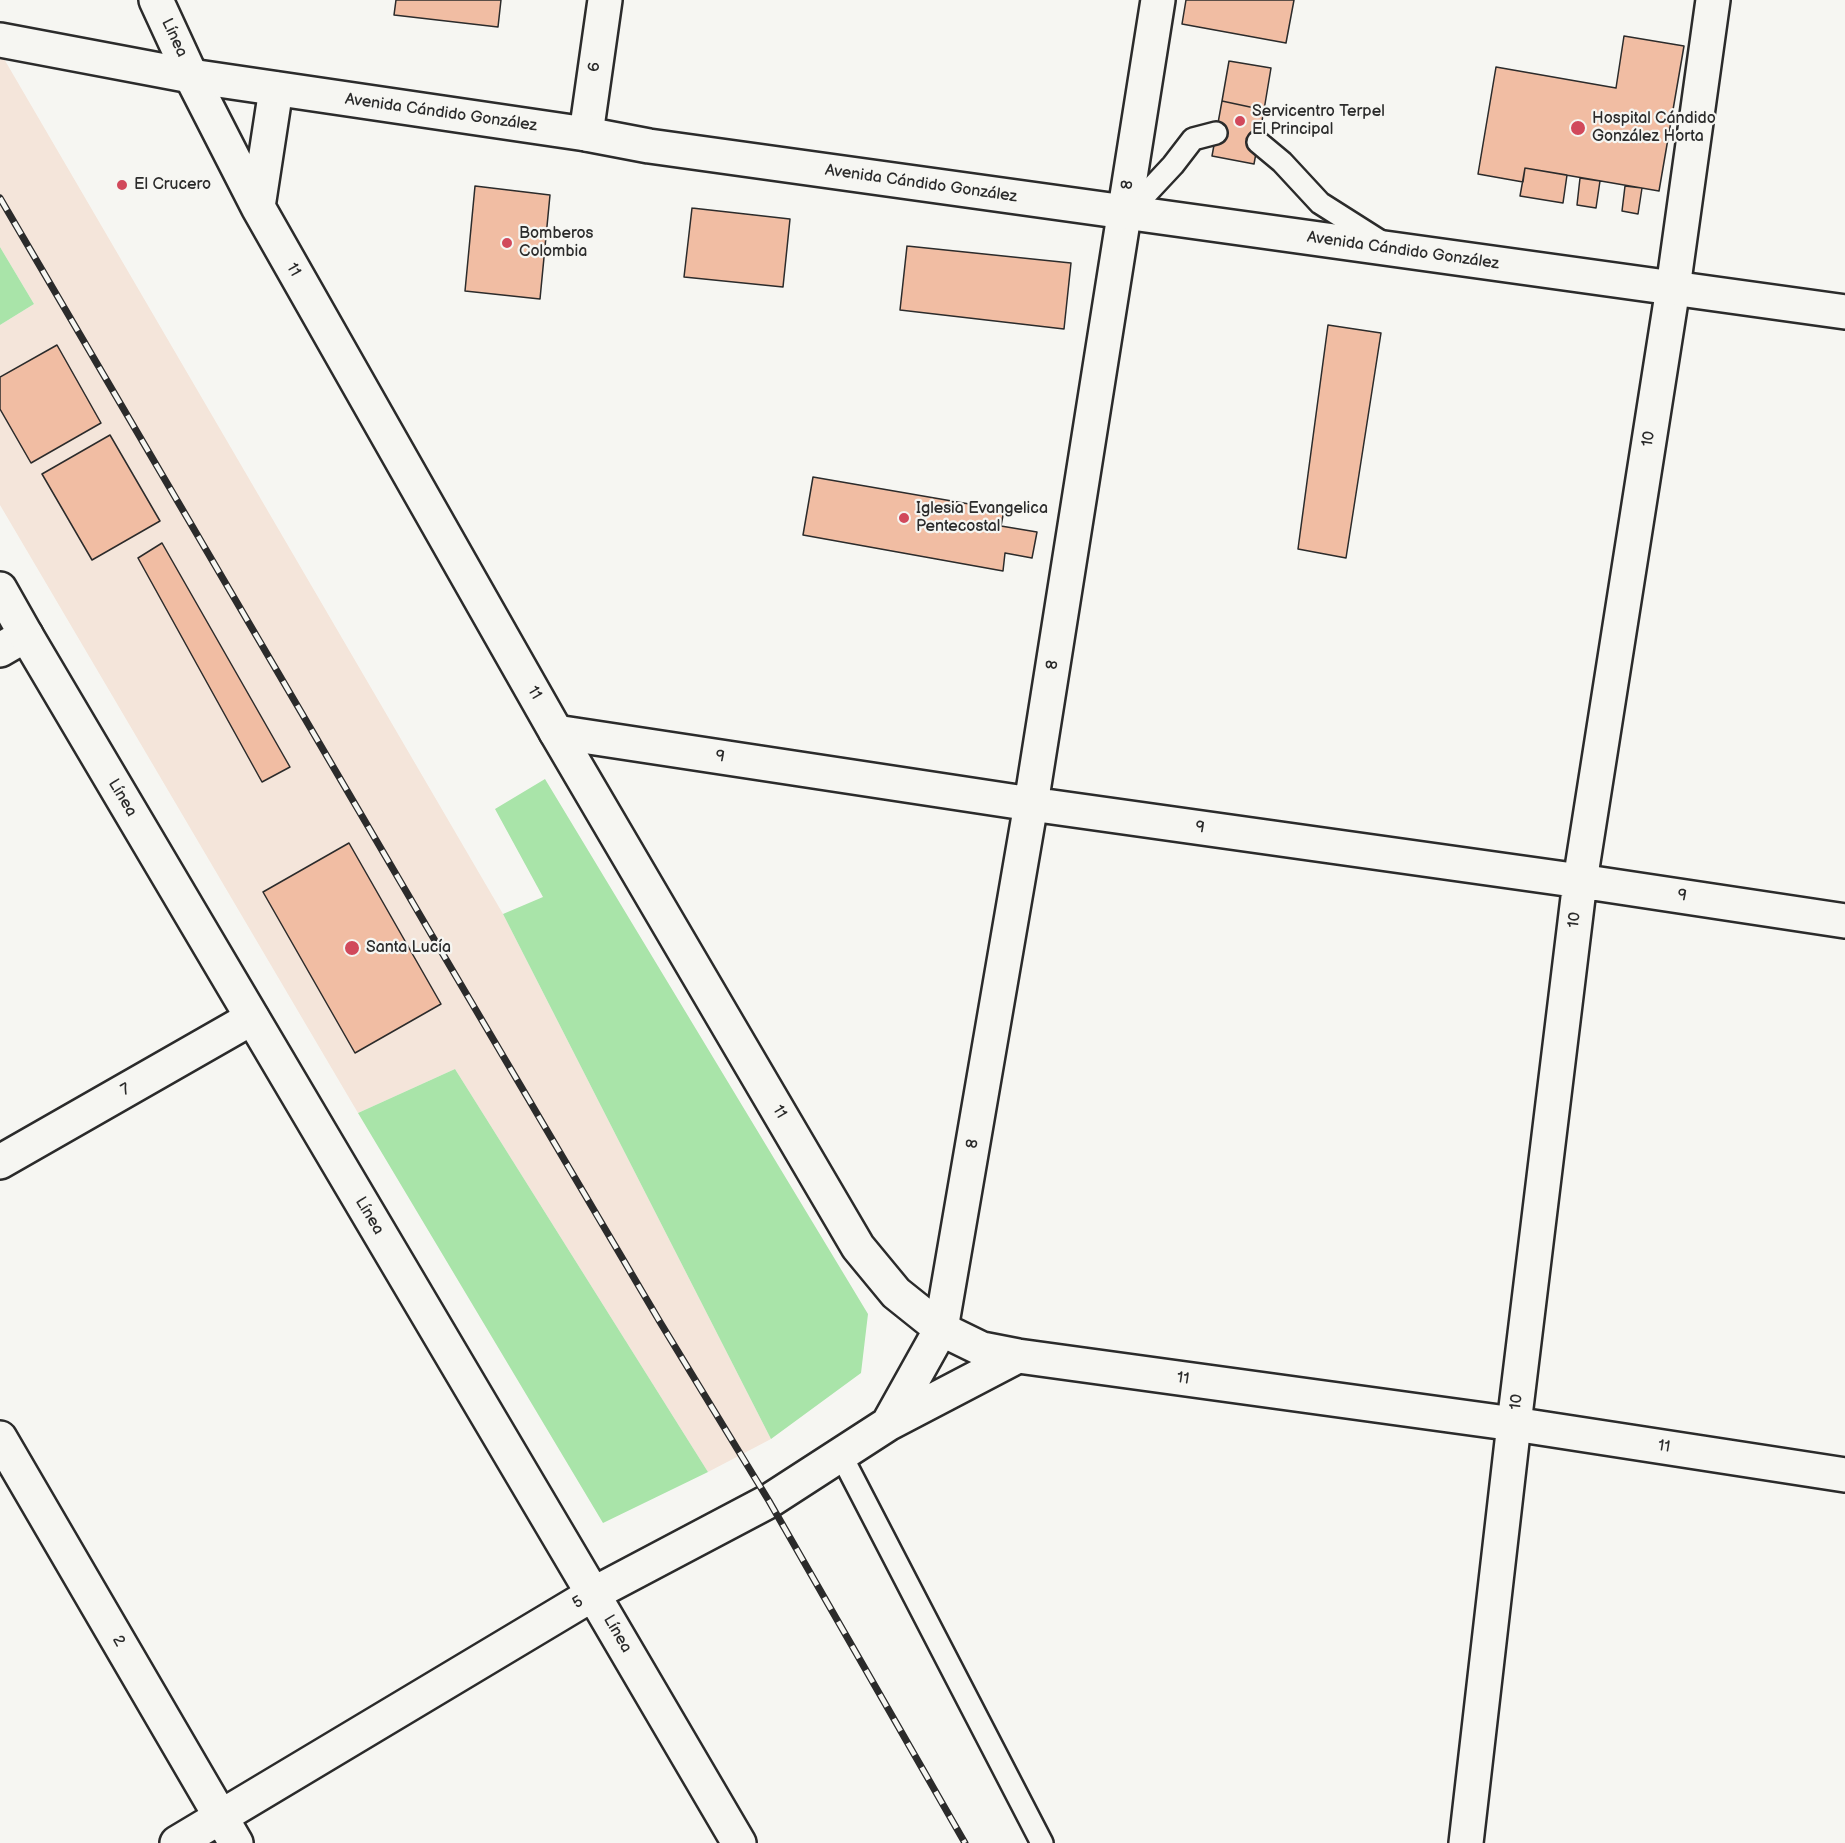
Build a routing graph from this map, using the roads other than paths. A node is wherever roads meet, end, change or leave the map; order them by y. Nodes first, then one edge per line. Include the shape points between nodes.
1 (156, 0) edge
2 (605, 0) edge
3 (1158, 0) edge
4 (1713, 0) edge
5 (0, 40) edge
6 (191, 76) junction
7 (276, 88) junction
8 (1216, 133) dead end
9 (586, 134) junction
10 (1258, 142) dead end
11 (258, 207) junction
12 (1124, 213) junction
13 (1394, 250) junction
14 (1673, 288) junction
15 (1845, 312) edge
16 (0, 589) edge
17 (13, 643) edge
18 (556, 732) junction
19 (1031, 804) junction
20 (1580, 881) junction
21 (1845, 921) edge
22 (252, 1018) junction
23 (0, 1162) edge
24 (941, 1329) junction
25 (1018, 1356) junction
26 (1514, 1424) junction
27 (888, 1425) junction
28 (0, 1438) edge
29 (841, 1455) junction
30 (1845, 1475) edge
31 (593, 1594) junction
32 (229, 1830) edge
33 (177, 1843) edge
34 (739, 1843) edge
35 (1042, 1843) edge
36 (1466, 1843) edge

1 - 6 street, Línea
2 - 9 street, 6
3 - 12 street, 8
4 - 14 street, 10
5 - 6 street, Avenida Cándido González
6 - 7 street, Avenida Cándido González
6 - 11 street, 11
7 - 9 street, Avenida Cándido González
7 - 11 street
8 - 12 lane via 1193,139 1173,165
9 - 12 street, Avenida Cándido González
10 - 13 lane via 1320,203
11 - 18 street, 11
12 - 13 street, Avenida Cándido González
12 - 19 street, 8
13 - 14 street, Avenida Cándido González
14 - 15 street, Avenida Cándido González
14 - 20 street, 10
16 - 17 street, Línea
17 - 22 street, Línea
18 - 19 street, 9
18 - 24 street, 11 via 858,1247 896,1293
19 - 20 street, 9
19 - 24 street, 8
20 - 21 street, 9
20 - 26 street, 10
22 - 23 street, 7
22 - 31 street, Línea
24 - 25 street, 11 via 982,1348
24 - 27 street, 5
25 - 26 street, 11
25 - 27 street
26 - 30 street, 11
26 - 36 street, 10
27 - 29 street, 5
28 - 32 street, 2
29 - 31 street, 5 via 769,1501
29 - 35 lane
31 - 32 street, 5
31 - 34 street, Línea
32 - 33 street, 5

